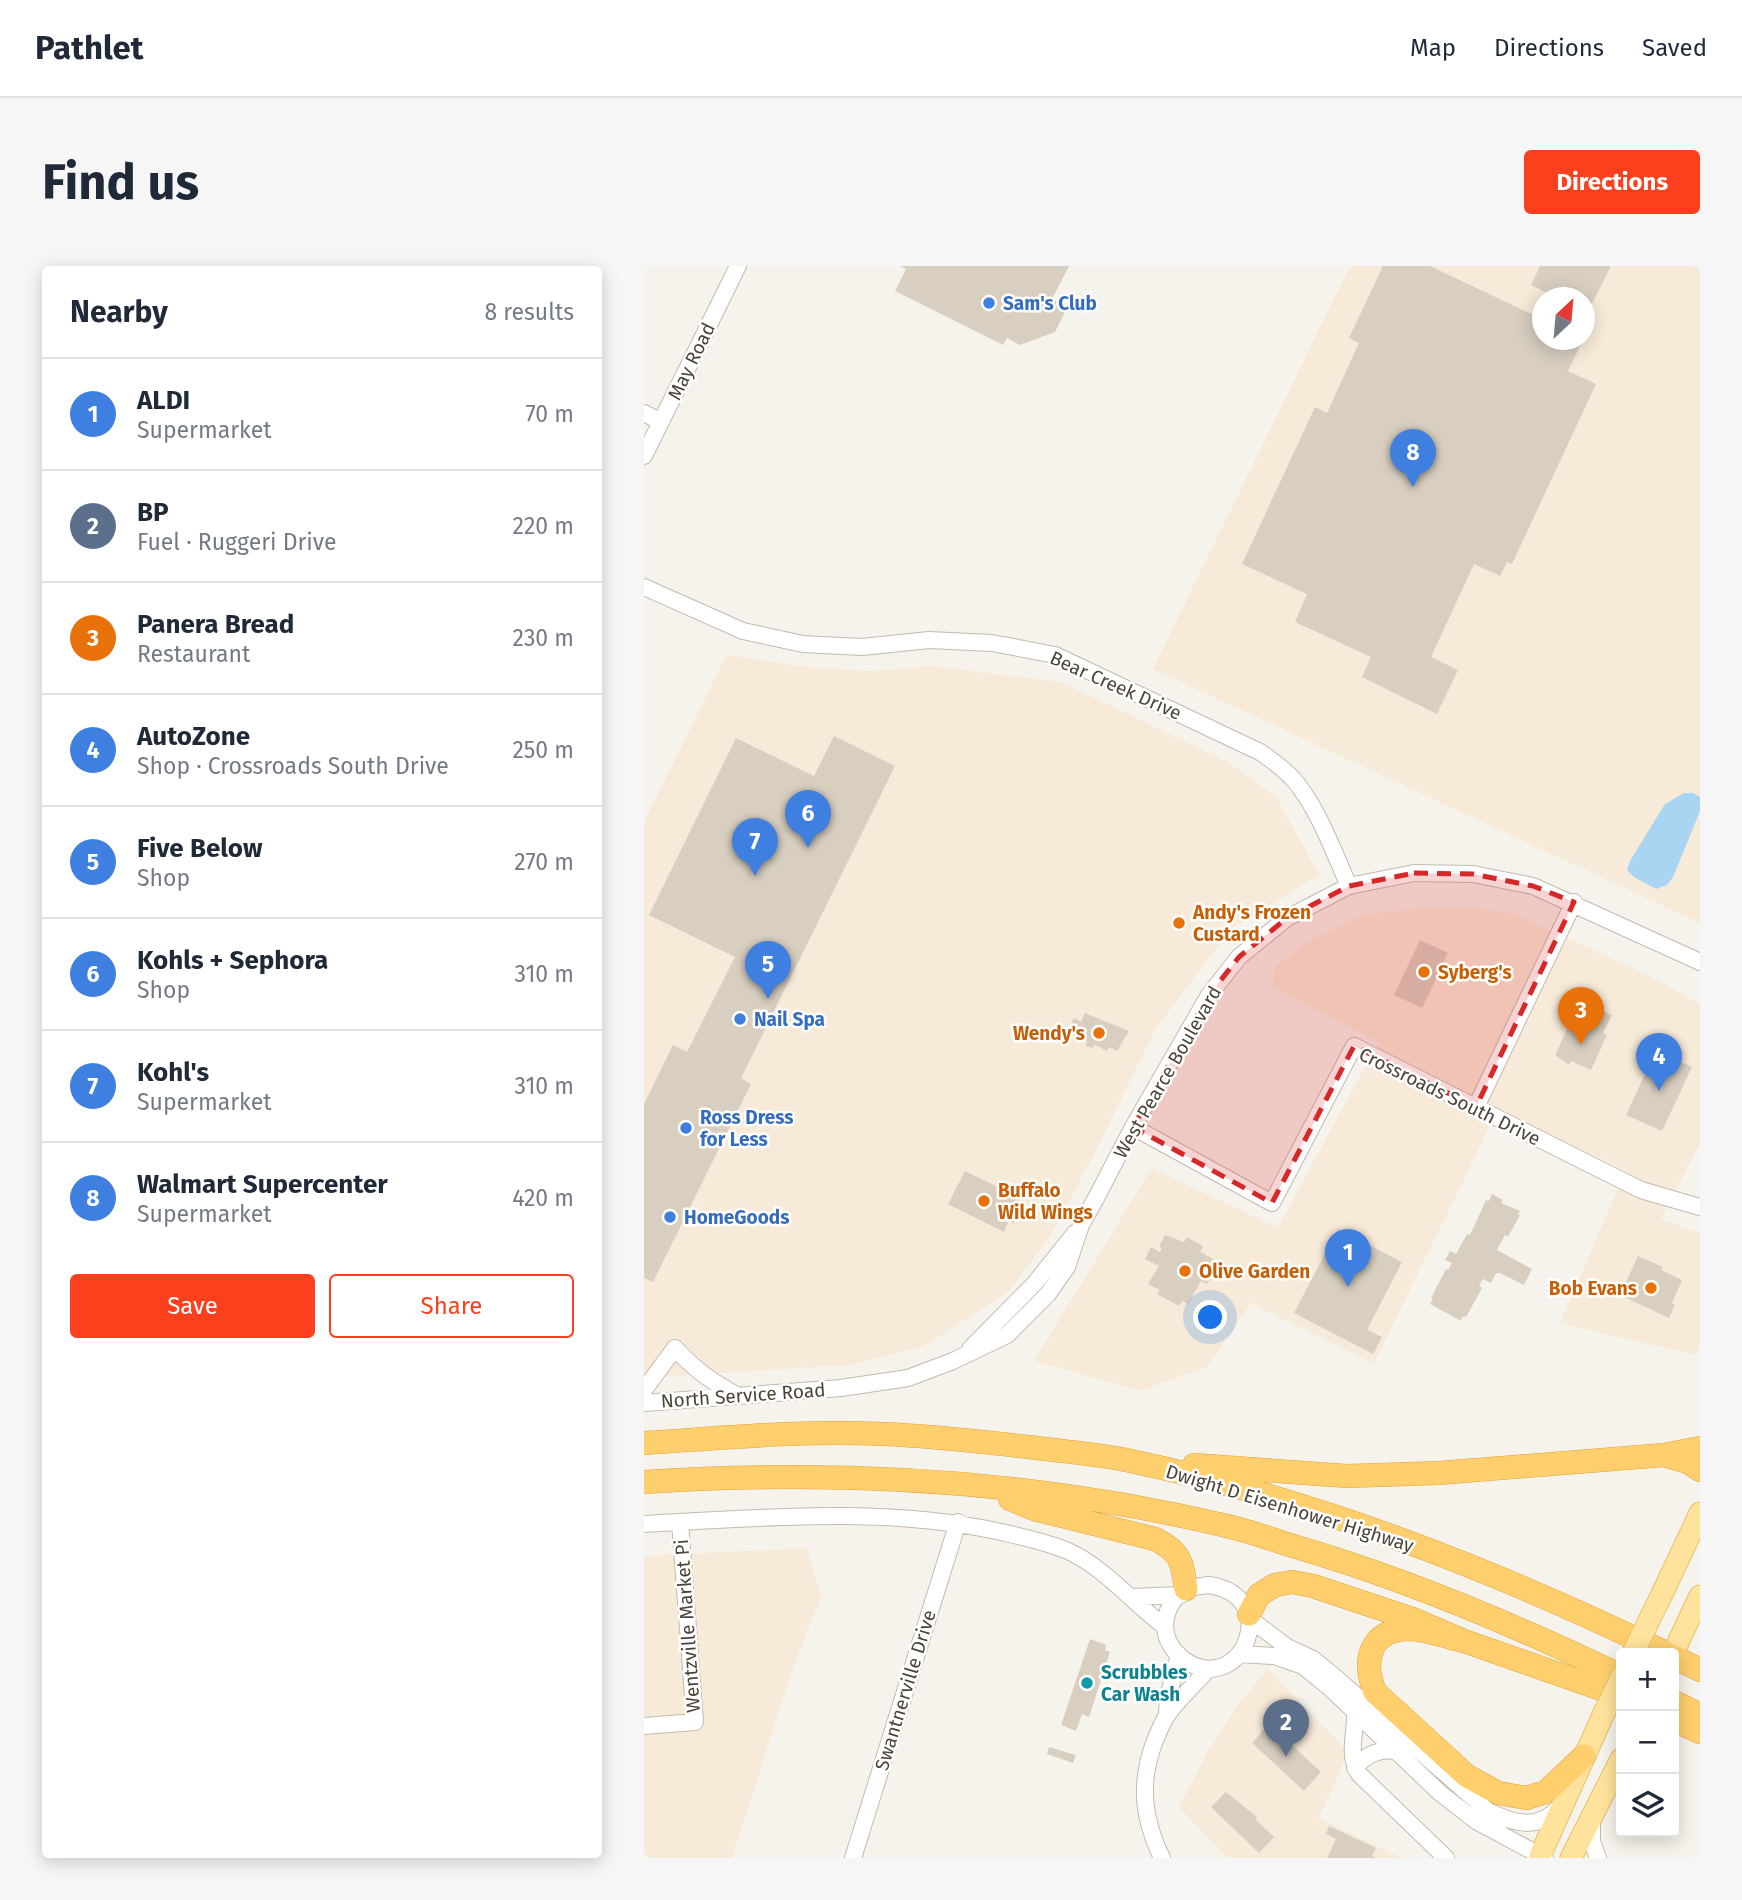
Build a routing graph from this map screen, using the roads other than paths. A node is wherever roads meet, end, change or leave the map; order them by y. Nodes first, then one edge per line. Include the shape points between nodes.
1 (738, 266) edge
2 (644, 413) edge
3 (660, 422) junction
4 (644, 456) edge
5 (644, 587) edge
6 (1349, 886) junction
7 (1574, 902) junction
8 (1700, 962) edge
9 (1476, 1107) junction
10 (1133, 1127) junction
11 (1700, 1208) edge
12 (841, 1388) joint
13 (644, 1390) edge
14 (738, 1395) junction
15 (644, 1403) edge
16 (644, 1443) edge
17 (1700, 1448) edge
18 (1664, 1455) junction
19 (1124, 1459) junction
20 (1700, 1470) edge
21 (644, 1482) edge
22 (974, 1486) junction
23 (1700, 1513) edge
24 (680, 1522) junction
25 (958, 1522) junction
26 (644, 1524) edge
27 (1184, 1592) junction
28 (1130, 1597) junction
29 (1697, 1602) edge
30 (1250, 1616) junction
31 (1164, 1626) junction
32 (1464, 1641) junction
33 (1635, 1648) edge
34 (1655, 1648) edge
35 (1676, 1648) edge
36 (1240, 1654) junction
37 (1178, 1655) junction
38 (1679, 1658) edge
39 (1209, 1670) junction
40 (1700, 1670) edge
41 (1616, 1675) edge
42 (1616, 1688) edge
43 (1616, 1694) edge
44 (1679, 1704) edge
45 (1354, 1712) junction
46 (1167, 1714) junction
47 (1700, 1714) edge
48 (1679, 1722) edge
49 (644, 1726) edge
50 (1700, 1732) edge
51 (1396, 1751) junction
52 (1584, 1756) junction
53 (1355, 1768) junction
54 (1616, 1769) edge
55 (1566, 1798) junction
56 (1489, 1811) junction
57 (1593, 1814) junction
58 (1499, 1832) junction
59 (1542, 1857) edge
60 (853, 1858) edge
61 (1162, 1858) edge
62 (1446, 1858) edge
63 (1571, 1858) edge
64 (1598, 1858) edge

1 - 3 street, May Road
2 - 3 street
3 - 4 street, May Road
5 - 6 street, Bear Creek Drive via 743,631 803,644 862,648 953,641 992,643 1055,656 1260,752 1278,765 1295,781 1319,821
6 - 7 street, West Pearce Boulevard via 1414,873 1473,874 1534,886
6 - 10 street, West Pearce Boulevard via 1287,918 1239,957 1209,995
7 - 8 street, West Pearce Boulevard
7 - 9 street
9 - 10 street, Crossroads South Drive via 1354,1046 1272,1203
9 - 11 street, Crossroads South Drive via 1641,1190
10 - 12 street, West Pearce Boulevard via 1082,1225 1035,1283 963,1355 908,1378
12 - 14 street, North Service Road
13 - 14 street via 675,1348 707,1379
14 - 15 street, North Service Road
16 - 19 highway, Dwight D Eisenhower Highway via 882,1434
17 - 18 highway
18 - 19 highway via 1347,1476
18 - 20 highway
19 - 34 highway, Dwight D Eisenhower Highway via 1365,1527 1491,1573
21 - 22 highway, Dwight D Eisenhower Highway via 821,1476
22 - 27 highway via 1171,1547 1183,1565
22 - 41 highway, Dwight D Eisenhower Highway via 1110,1502 1229,1527 1357,1565 1479,1610
23 - 33 main road, bridge
24 - 25 street via 841,1515
24 - 26 street
24 - 49 street, Wentzville Market Pi via 695,1722
25 - 28 street via 1069,1552
25 - 60 street, Swantnerville Drive
27 - 28 street
27 - 30 street via 1209,1585 1223,1587 1234,1593
27 - 31 street via 1168,1611
28 - 31 street
29 - 35 main road
30 - 32 highway via 1259,1595 1292,1582 1415,1620
30 - 36 street
30 - 56 street via 1287,1647 1313,1658
31 - 37 street
32 - 43 highway
32 - 52 highway via 1408,1629 1389,1633 1374,1645 1369,1658 1375,1692 1466,1776 1498,1793 1526,1798 1546,1792
36 - 39 street
36 - 45 street via 1274,1656 1303,1666
37 - 39 street
37 - 46 street
38 - 40 highway
39 - 46 street
42 - 52 main road, bridge
44 - 47 highway
45 - 51 street
45 - 53 street via 1351,1756
46 - 61 street via 1149,1761 1143,1793 1149,1827
48 - 50 highway
51 - 53 street via 1373,1753
51 - 58 street via 1440,1793 1476,1821
52 - 55 main road
53 - 62 street
54 - 57 main road
55 - 56 street via 1537,1823 1515,1823
55 - 59 main road
56 - 58 street
57 - 63 main road
57 - 64 street via 1592,1841
58 - 59 street

